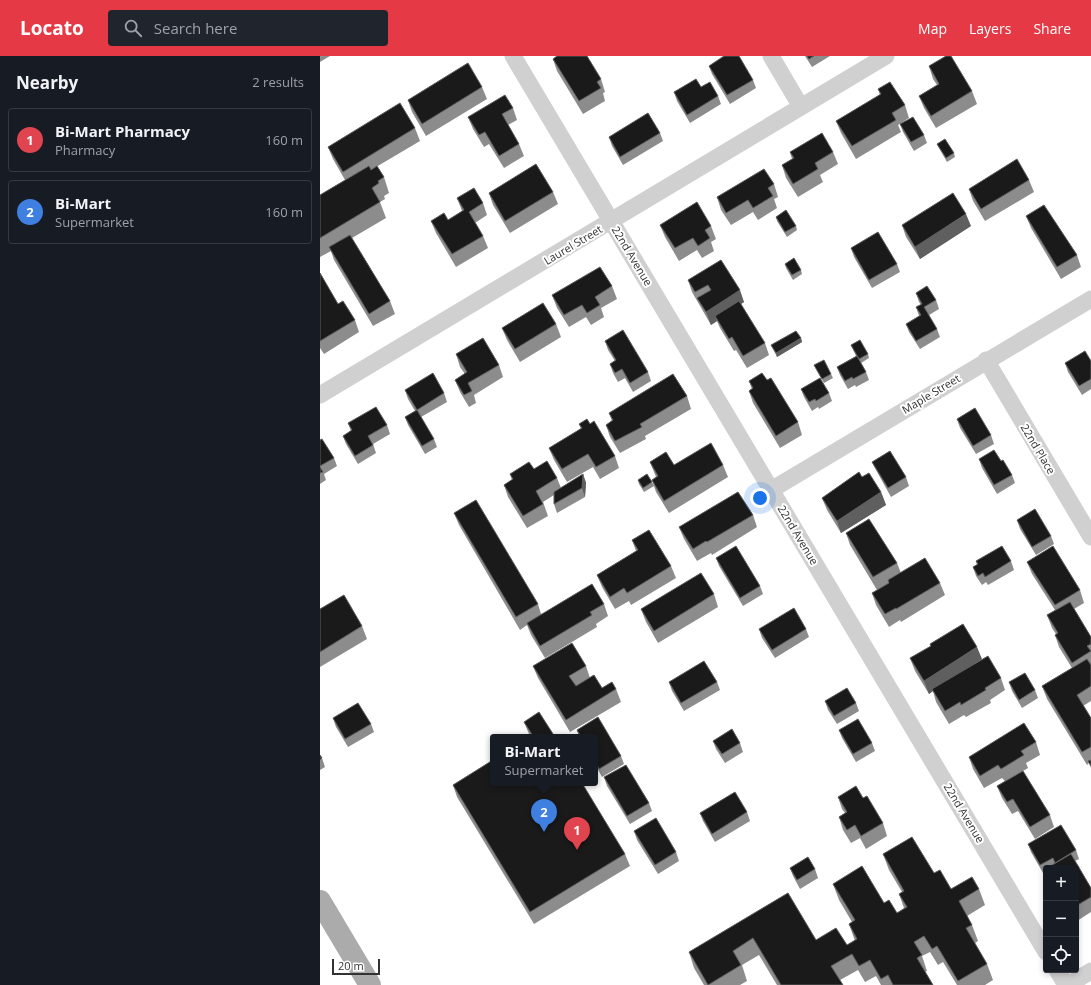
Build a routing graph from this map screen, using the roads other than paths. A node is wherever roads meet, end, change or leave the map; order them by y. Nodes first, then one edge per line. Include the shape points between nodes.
1 (513, 56) edge
2 (771, 56) edge
3 (886, 56) edge
4 (801, 107) junction
5 (612, 222) junction
6 (1091, 299) edge
7 (986, 360) junction
8 (320, 396) edge
9 (771, 490) junction
10 (1091, 537) edge
11 (320, 901) edge
12 (1043, 947) edge
13 (1091, 971) edge
14 (1059, 973) edge
15 (370, 985) edge
16 (1067, 985) edge

1 - 5 street, 22nd Avenue
2 - 4 street
3 - 4 street, Laurel Street
4 - 5 street, Laurel Street
5 - 8 street, Laurel Street
5 - 9 street, 22nd Avenue
6 - 7 street, Maple Street
7 - 9 street, Maple Street
7 - 10 street, 22nd Place
9 - 12 street, 22nd Avenue
11 - 15 main road
13 - 16 street
14 - 16 street

